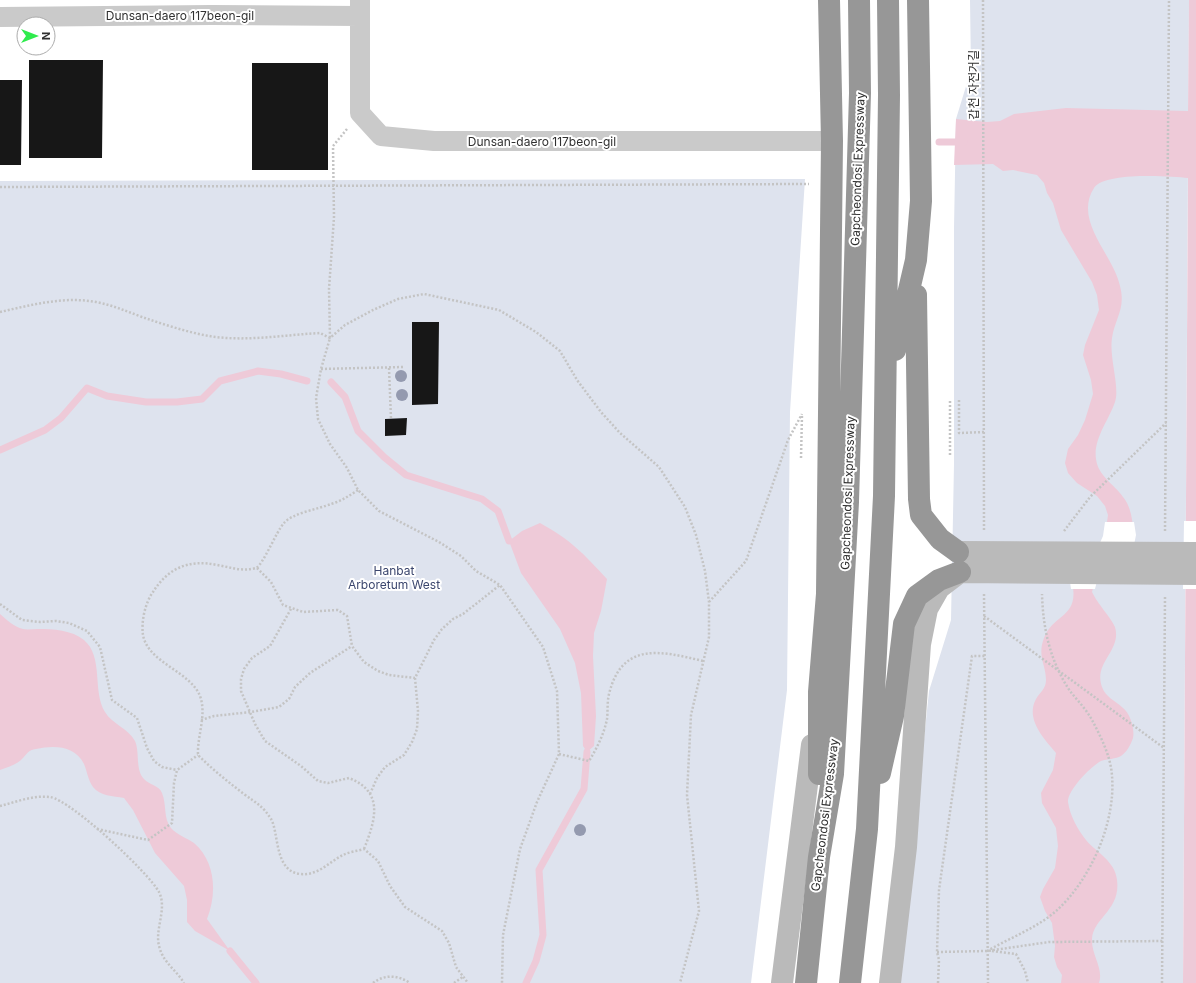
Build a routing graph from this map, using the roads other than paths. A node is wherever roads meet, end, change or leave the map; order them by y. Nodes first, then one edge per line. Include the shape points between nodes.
1 (829, 0) edge
2 (859, 0) edge
3 (888, 0) edge
4 (918, 0) edge
5 (360, 8) edge
6 (73, 9) edge
7 (0, 17) edge
8 (832, 141) junction
9 (916, 260) junction
10 (886, 390) junction
11 (848, 502) junction
12 (1196, 553) edge
13 (959, 562) junction
14 (1196, 574) edge
15 (827, 594) junction
16 (819, 692) junction
17 (867, 829) junction
18 (819, 857) junction
19 (782, 983) edge
20 (806, 983) edge
21 (850, 983) edge
22 (890, 983) edge

1 - 8 highway
2 - 11 highway, Gapcheondosi Expressway via 860,93
3 - 10 highway
4 - 9 highway via 921,201
5 - 6 street, Dunsan-daero 117beon-gil via 211,15
5 - 8 street, Dunsan-daero 117beon-gil via 360,113 381,136 434,141
6 - 7 street, Dunsan-daero 117beon-gil
8 - 15 highway
9 - 10 highway
9 - 13 highway via 921,515
10 - 17 highway via 884,496
11 - 15 highway
11 - 18 highway, Gapcheondosi Expressway via 833,774
12 - 13 street
13 - 14 street
13 - 17 highway via 917,596 904,624 893,716
13 - 22 street via 927,609 920,644 906,847
15 - 16 highway
16 - 18 highway
16 - 19 street
17 - 21 highway
18 - 20 highway, Gapcheondosi Expressway

